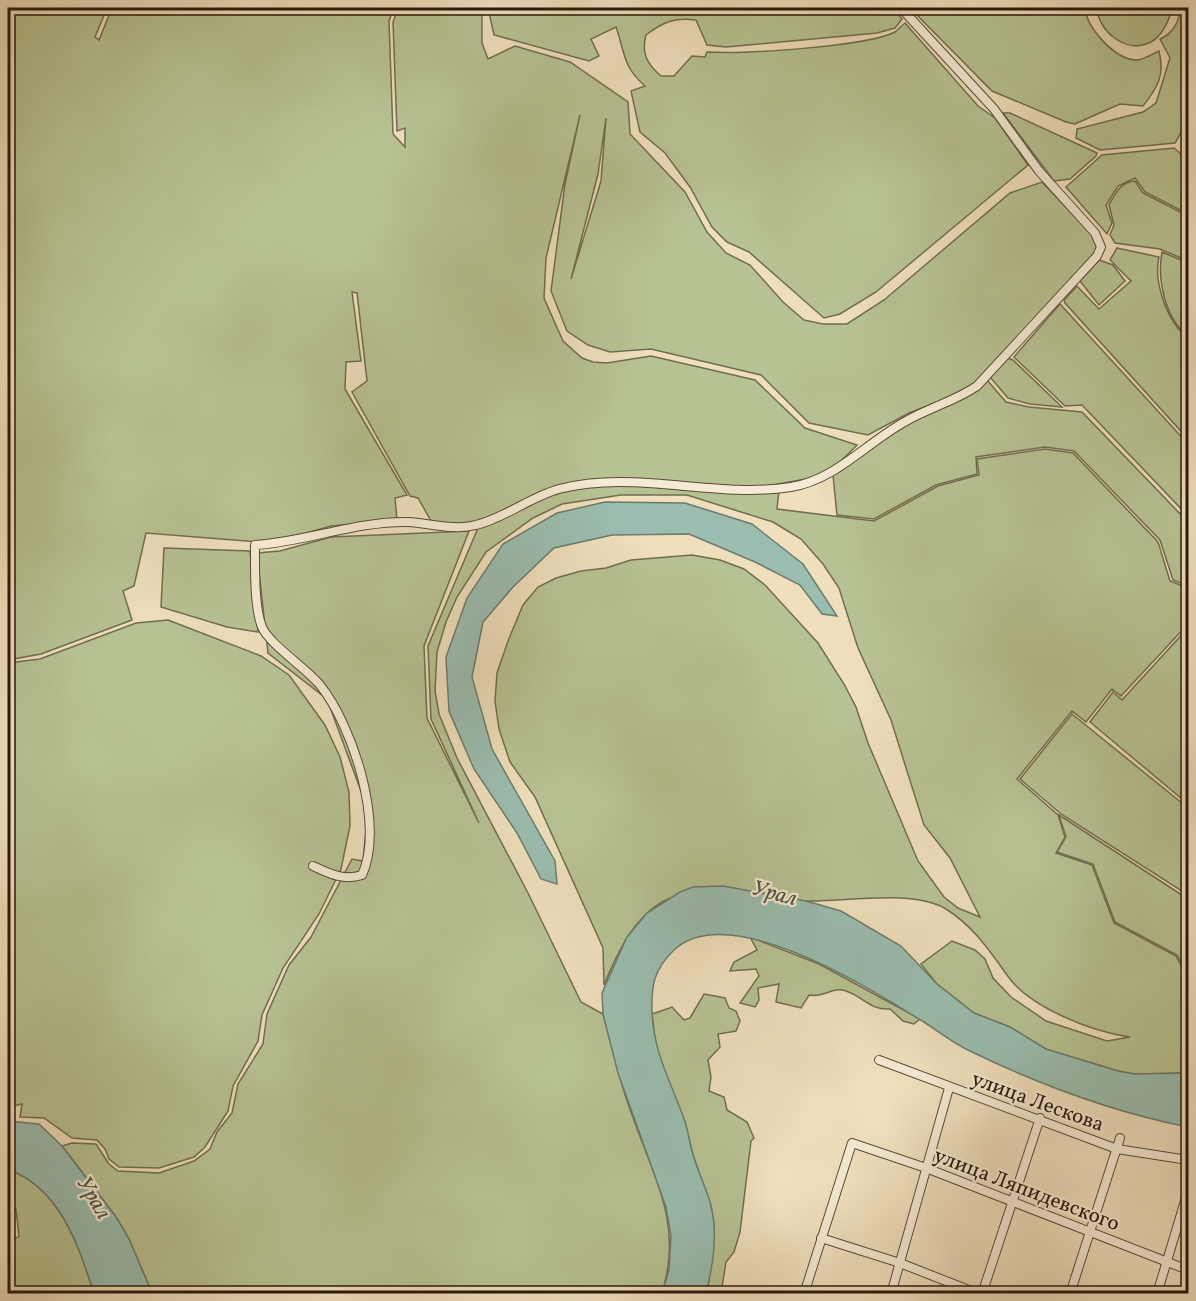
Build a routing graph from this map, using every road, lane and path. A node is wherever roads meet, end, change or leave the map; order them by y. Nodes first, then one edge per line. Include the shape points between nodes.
1 (902, 8) edge
2 (313, 867) dead end
3 (879, 1060) dead end
4 (949, 1088) junction
5 (1040, 1118) junction
6 (1120, 1138) dead end
7 (1117, 1149) junction
8 (1188, 1160) edge
9 (926, 1168) junction
10 (1188, 1191) edge
11 (1014, 1202) junction
12 (1090, 1233) junction
13 (821, 1238) junction
14 (1166, 1262) junction
15 (900, 1263) junction
16 (1188, 1270) edge
17 (804, 1293) edge
18 (891, 1293) edge
19 (981, 1293) edge
20 (1070, 1293) edge
21 (1157, 1293) edge

1 - 2 street via 994,109 1039,171 1095,233 1101,247 1097,256 977,386 909,419 829,474 792,487 755,489 614,482 559,489 475,526 408,522 255,545 262,628 308,671 333,703 347,731 364,794 369,860 362,875 341,877
3 - 4 street, улица Лескова
4 - 5 street, улица Лескова
4 - 9 street
5 - 7 street, улица Лескова
5 - 11 street
6 - 7 street
7 - 8 street, улица Лескова
7 - 12 street
9 - 11 street, улица Ляпидевского
9 - 13 street, улица Ляпидевского via 852,1143
9 - 15 street
10 - 14 street
11 - 12 street, улица Ляпидевского
11 - 19 street
12 - 14 street, улица Ляпидевского
12 - 20 street
13 - 15 street
13 - 17 street
14 - 16 street, улица Ляпидевского
14 - 21 street
15 - 18 street
15 - 19 street

